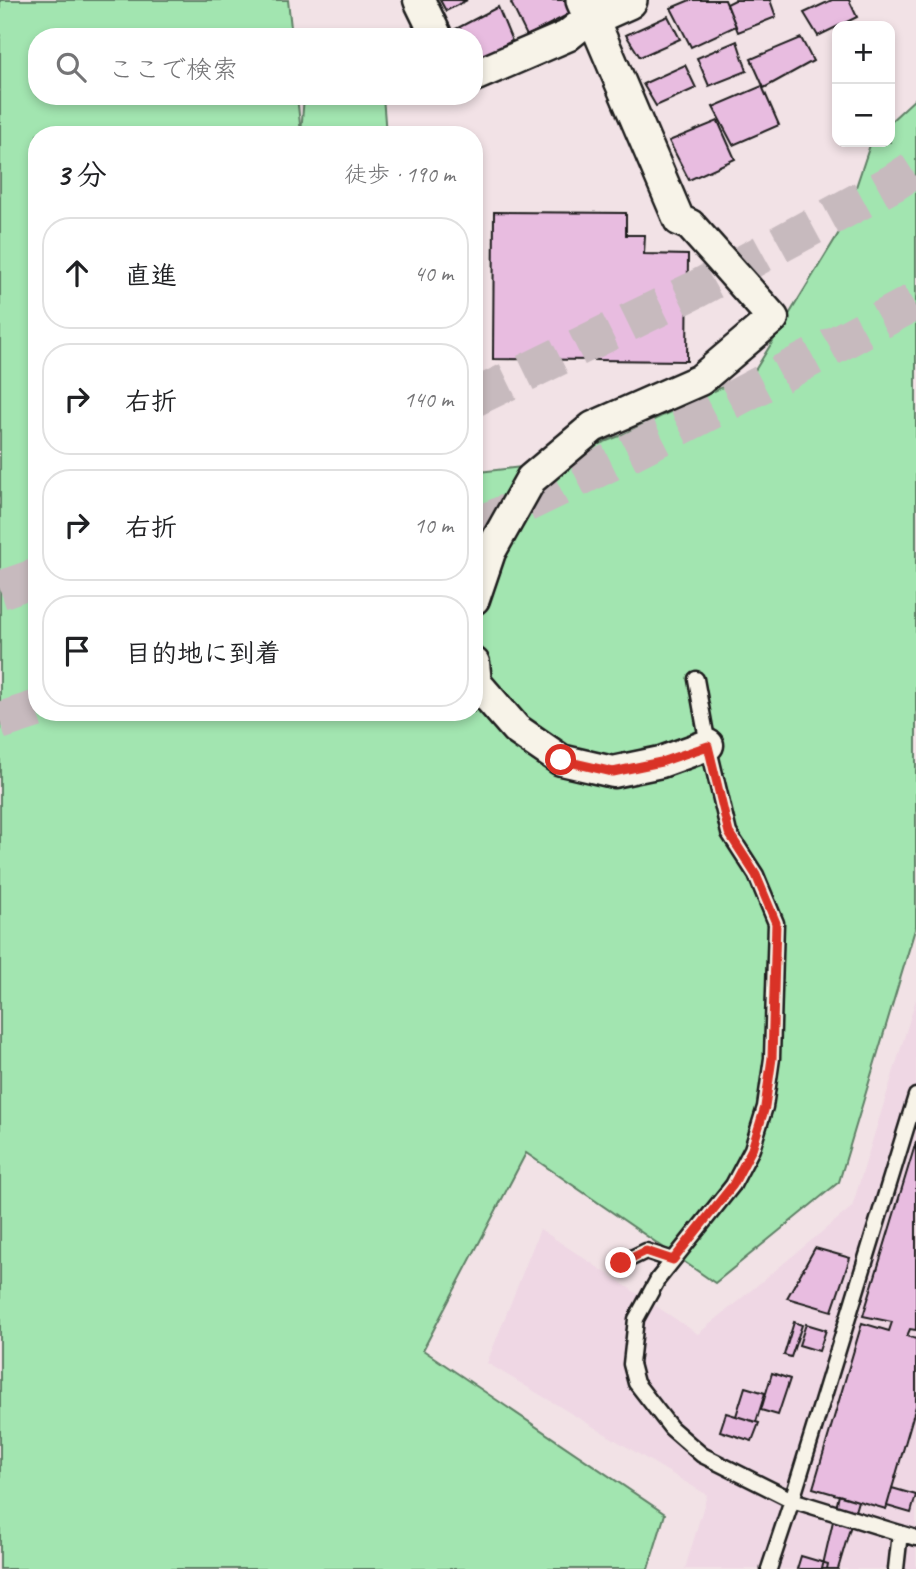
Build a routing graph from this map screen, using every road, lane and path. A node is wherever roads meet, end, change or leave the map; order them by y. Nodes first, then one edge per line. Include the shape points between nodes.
1 (419, 0) edge
2 (628, 0) edge
3 (588, 8) edge
4 (433, 28) edge
5 (483, 72) edge
6 (483, 573) edge
7 (696, 679) dead end
8 (483, 691) edge
9 (708, 746) junction
10 (916, 1096) edge
11 (673, 1260) junction
12 (621, 1263) dead end
13 (792, 1500) junction
14 (900, 1533) junction
15 (916, 1538) edge
16 (769, 1569) edge
17 (896, 1569) edge

1 - 4 street
2 - 3 street
3 - 5 street via 567,36
3 - 6 street via 679,220 690,225 773,318 700,380 593,427 531,479
7 - 9 lane
8 - 9 street via 516,729 561,760 613,772
9 - 11 lane via 729,833 756,875 776,923 772,1058 765,1107 752,1149 733,1185
10 - 13 lane
11 - 12 lane via 646,1251
11 - 13 lane via 636,1319 631,1364 636,1383 671,1428 702,1455
13 - 14 lane
13 - 16 lane
14 - 15 lane
14 - 17 lane

